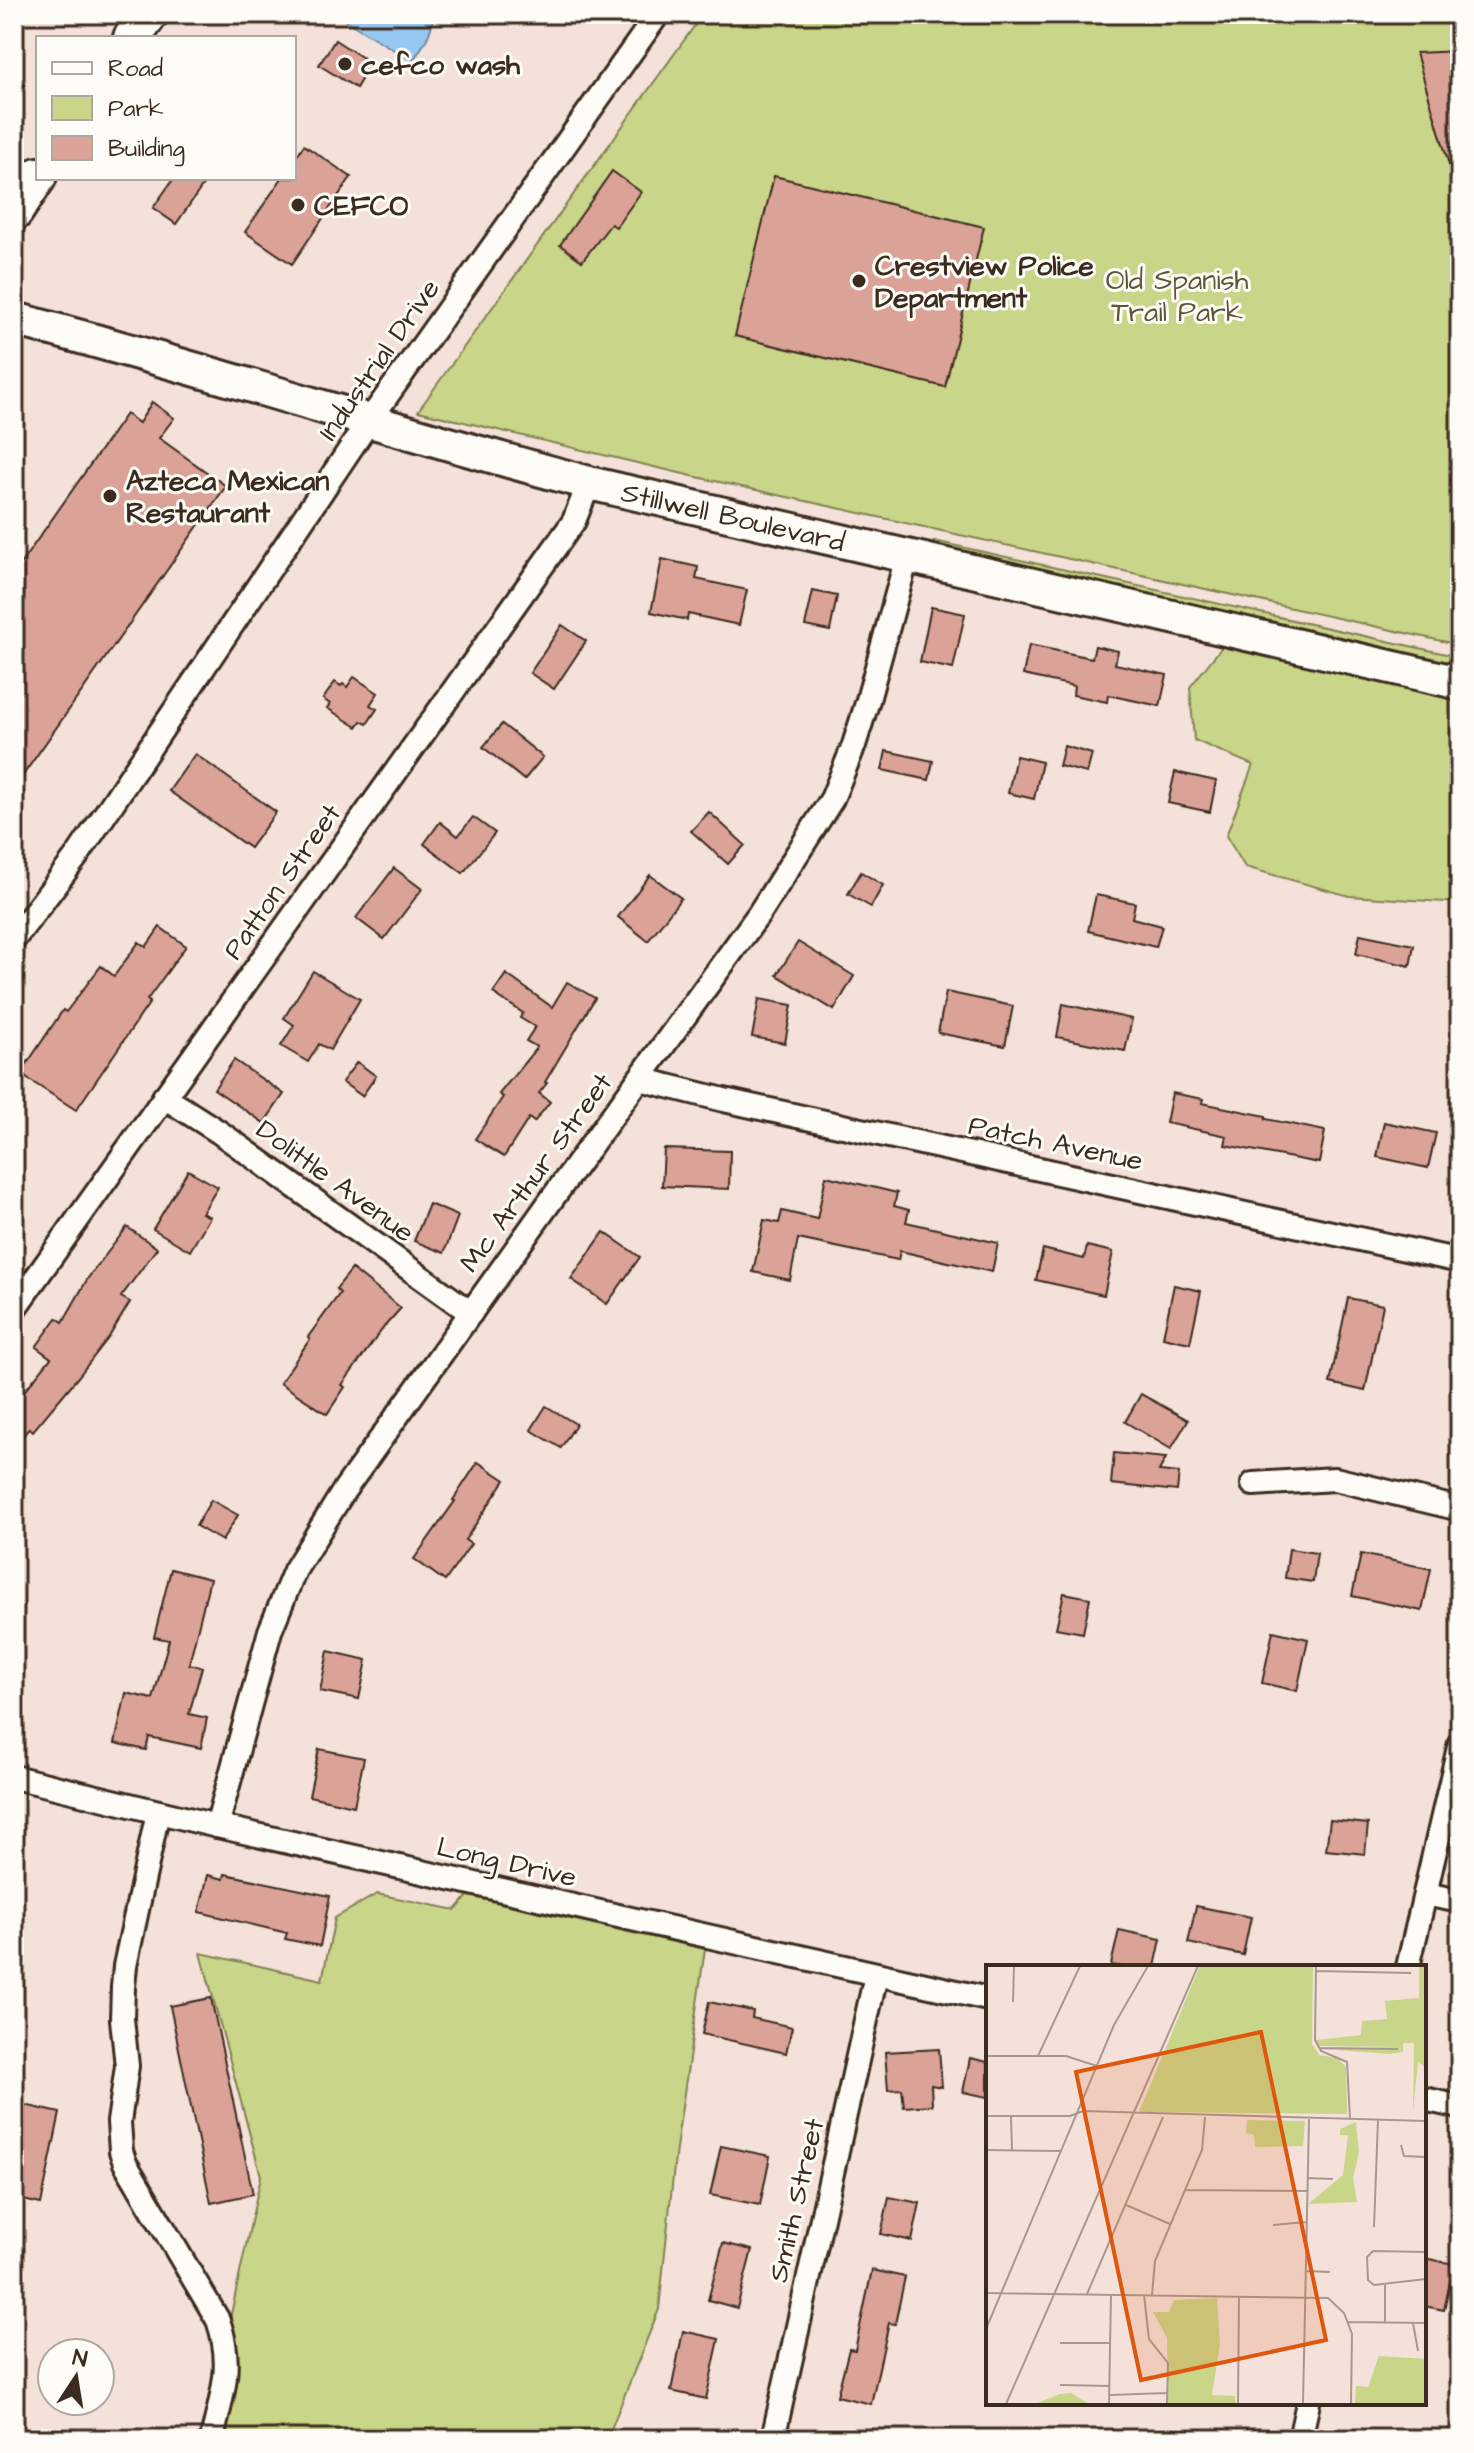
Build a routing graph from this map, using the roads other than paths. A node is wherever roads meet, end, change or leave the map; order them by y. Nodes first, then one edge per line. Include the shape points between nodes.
1 (149, 14) edge
2 (658, 14) edge
3 (133, 36) edge
4 (36, 179) edge
5 (14, 212) edge
6 (14, 319) edge
7 (369, 421) junction
8 (589, 483) junction
9 (907, 557) junction
10 (1460, 683) edge
11 (14, 939) edge
12 (640, 1079) junction
13 (164, 1097) junction
14 (1460, 1261) edge
15 (14, 1309) edge
16 (471, 1313) junction
17 (1253, 1484) dead end
18 (1460, 1509) edge
19 (1460, 1743) edge
20 (14, 1777) edge
21 (158, 1812) junction
22 (217, 1826) junction
23 (1425, 1894) junction
24 (1460, 1901) edge
25 (1408, 1965) edge
26 (876, 1975) junction
27 (986, 1999) edge
28 (1426, 2099) edge
29 (1460, 2107) edge
30 (1308, 2405) edge
31 (212, 2439) edge
32 (773, 2439) edge
33 (1300, 2439) edge

1 - 3 main road
2 - 7 street, Industrial Drive
4 - 5 main road
6 - 7 street, Stillwell Boulevard
7 - 8 street, Stillwell Boulevard
7 - 11 street, Industrial Drive via 77,856
8 - 9 street, Stillwell Boulevard
8 - 13 street, Patton Street via 574,521
9 - 10 street, Stillwell Boulevard
9 - 12 street, Mc Arthur Street via 854,745 832,799 759,914
12 - 14 street, Patch Avenue
12 - 16 street, Mc Arthur Street
13 - 15 street, Patton Street
13 - 16 street, Dolittle Avenue
16 - 22 street, Mc Arthur Street via 345,1489 295,1570 270,1631
17 - 18 street via 1335,1479
19 - 23 street
20 - 21 street, Long Drive
21 - 22 street, Long Drive
21 - 31 street via 124,1977 127,2066 119,2122 121,2151 218,2320 225,2342 227,2366
22 - 26 street, Long Drive
23 - 24 street
23 - 25 street
26 - 27 street, Long Drive
26 - 32 street, Smith Street
28 - 29 street
30 - 33 street

